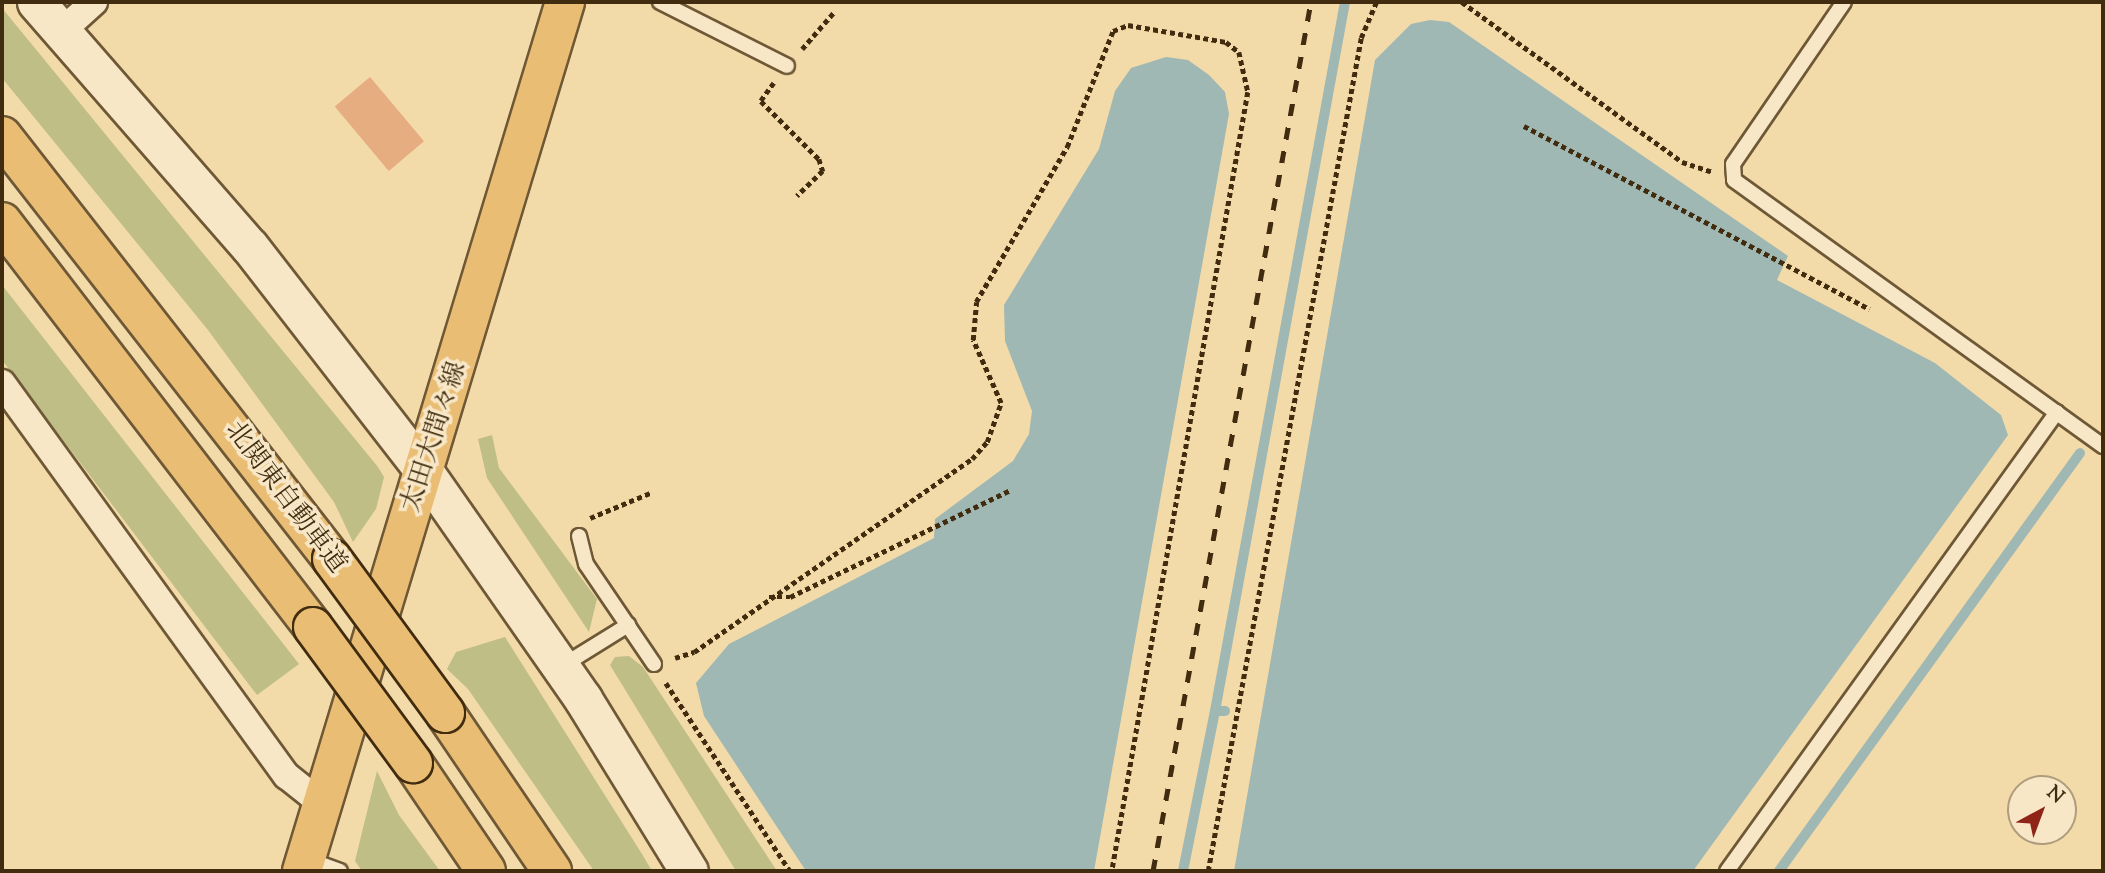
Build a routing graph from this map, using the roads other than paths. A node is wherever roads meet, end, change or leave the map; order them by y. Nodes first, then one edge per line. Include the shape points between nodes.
1 (36, 2) edge
2 (94, 2) edge
3 (565, 2) edge
4 (660, 2) edge
5 (1844, 2) edge
6 (62, 30) junction
7 (787, 66) road end
8 (2, 136) edge
9 (2, 222) edge
10 (2, 383) edge
11 (2057, 412) junction
12 (2103, 446) edge
13 (424, 471) junction
14 (579, 536) road end
15 (628, 625) junction
16 (654, 664) road end
17 (561, 667) junction
18 (321, 803) junction
19 (316, 867) edge
20 (486, 871) edge
21 (552, 871) edge
22 (690, 871) edge
23 (1727, 871) edge

1 - 6 street
2 - 6 street
3 - 13 main road, 太田大間々線
4 - 7 lane
5 - 11 lane via 1733,163 1734,180
6 - 13 street via 243,239
8 - 21 main road, 北関東自動車道, bridge via 332,558
9 - 20 main road, 北関東自動車道, bridge via 313,627
10 - 18 street via 287,776
11 - 12 lane
11 - 23 lane
13 - 17 street
13 - 18 main road, 太田大間々線
14 - 15 lane via 586,564
15 - 16 lane
15 - 17 lane
17 - 22 street
18 - 19 main road, 太田大間々線

